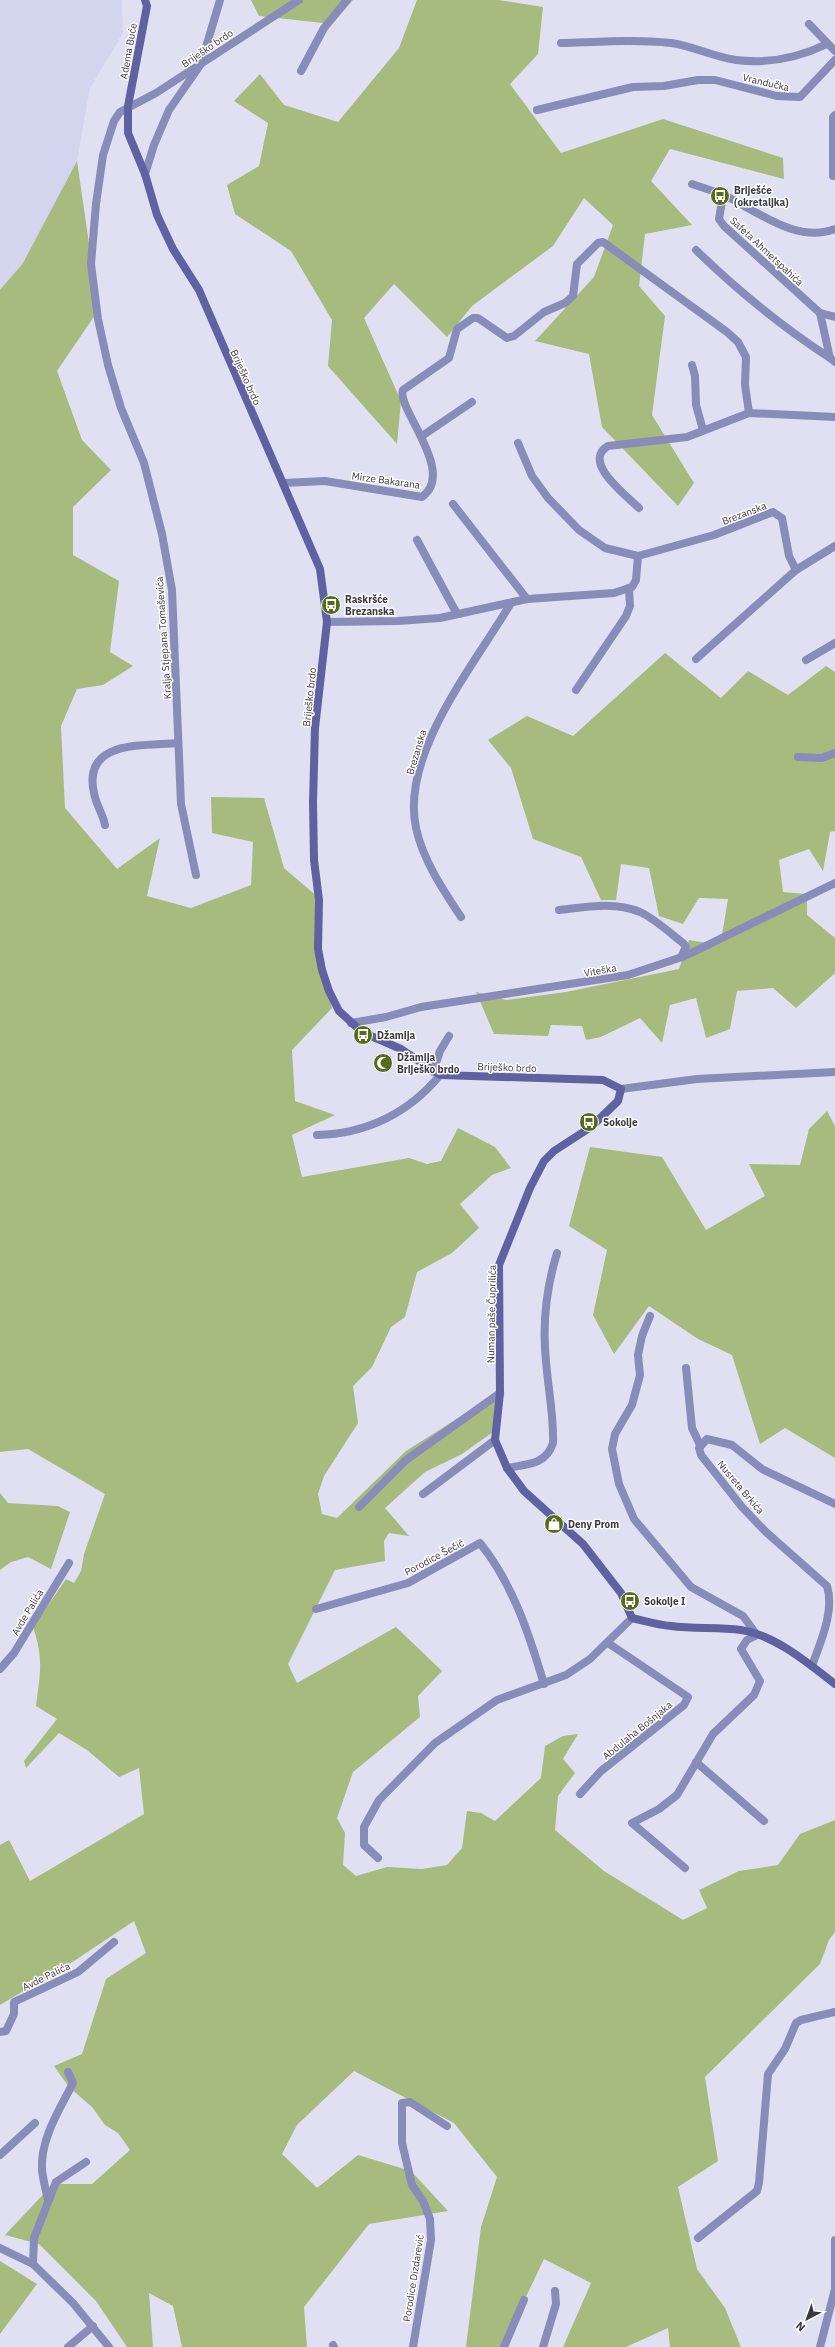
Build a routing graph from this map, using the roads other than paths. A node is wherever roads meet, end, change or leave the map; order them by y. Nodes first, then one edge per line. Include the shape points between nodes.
1 (145, 0) edge
2 (220, 0) edge
3 (299, 0) edge
4 (348, 0) edge
5 (809, 24) dead end
6 (561, 43) dead end
7 (827, 44) junction
8 (835, 51) edge
9 (835, 60) edge
10 (201, 64) junction
11 (301, 71) dead end
12 (128, 106) junction
13 (537, 110) dead end
14 (835, 114) edge
15 (145, 174) junction
16 (833, 176) dead end
17 (692, 184) dead end
18 (723, 195) junction
19 (835, 229) edge
20 (696, 250) dead end
21 (820, 314) junction
22 (835, 318) edge
23 (832, 360) edge
24 (692, 366) dead end
25 (472, 402) dead end
26 (749, 413) junction
27 (835, 417) edge
28 (703, 430) junction
29 (422, 436) junction
30 (518, 443) dead end
31 (283, 482) junction
32 (453, 504) dead end
33 (639, 508) dead end
34 (417, 540) dead end
35 (835, 546) edge
36 (638, 556) junction
37 (796, 570) junction
38 (629, 588) junction
39 (527, 599) junction
40 (511, 604) junction
41 (457, 614) junction
42 (327, 622) junction
43 (835, 642) edge
44 (696, 659) dead end
45 (806, 660) dead end
46 (576, 690) dead end
47 (178, 743) junction
48 (835, 753) edge
49 (798, 757) dead end
50 (105, 825) dead end
51 (196, 875) dead end
52 (835, 883) edge
53 (559, 910) dead end
54 (461, 917) dead end
55 (681, 957) junction
56 (351, 1023) junction
57 (449, 1036) dead end
58 (835, 1072) edge
59 (436, 1073) junction
60 (622, 1089) junction
61 (317, 1135) dead end
62 (557, 1253) dead end
63 (650, 1316) dead end
64 (686, 1368) dead end
65 (500, 1393) junction
66 (496, 1440) junction
67 (700, 1445) junction
68 (507, 1468) junction
69 (423, 1494) dead end
70 (835, 1504) edge
71 (359, 1507) dead end
72 (68, 1563) dead end
73 (316, 1609) dead end
74 (632, 1618) junction
75 (757, 1635) junction
76 (608, 1643) junction
77 (812, 1666) junction
78 (0, 1669) edge
79 (544, 1684) junction
80 (835, 1684) edge
81 (696, 1762) junction
82 (580, 1794) dead end
83 (764, 1821) dead end
84 (378, 1858) dead end
85 (685, 1868) dead end
86 (114, 1942) dead end
87 (835, 2012) edge
88 (0, 2032) edge
89 (68, 2072) dead end
90 (35, 2123) dead end
91 (447, 2126) dead end
92 (0, 2155) edge
93 (86, 2162) dead end
94 (48, 2200) junction
95 (698, 2238) dead end
96 (835, 2240) edge
97 (0, 2248) edge
98 (32, 2264) junction
99 (555, 2291) dead end
100 (524, 2300) dead end
101 (93, 2326) junction
102 (68, 2347) edge
103 (109, 2347) edge
104 (413, 2347) edge
105 (504, 2347) edge
106 (543, 2347) edge
107 (820, 2347) edge

1 - 12 street, Adema Buće via 147,6
2 - 10 street
3 - 10 street, Briješko brdo
4 - 11 street via 324,28
5 - 7 street
6 - 7 street via 672,43 736,60 780,61 809,53
7 - 8 street
9 - 13 street, Vrandučka via 804,94 793,98 715,80 633,87
10 - 12 street, Briješko brdo via 156,93
10 - 15 street via 170,110 154,145
12 - 15 street, Briješko brdo via 128,133
12 - 47 street, Kralja Stjepana Tomaševića via 114,121 104,155 96,204 91,264 98,320 108,365 121,408 144,463 162,534 172,590
14 - 16 street
15 - 31 street, Briješko brdo via 157,215 173,248 199,290
17 - 18 street
18 - 19 street via 776,222 806,233 817,234
18 - 21 street, Safeta Ahmetspahića via 719,219 724,226
20 - 23 street via 750,301
21 - 22 street, Safeta Ahmetspahića
21 - 23 street
24 - 28 street via 696,405
25 - 29 street
26 - 27 street
26 - 28 street
26 - 29 street, Mirze Bakarana via 745,385 746,357 738,342 603,242 598,243 577,264 573,296 565,303 544,312 514,336 502,336 478,318 473,318 457,329 449,358 421,376 402,393
28 - 33 street via 687,437 608,446 604,449 600,464 605,474
29 - 31 street, Mirze Bakarana via 432,470 429,490 422,497 325,481
30 - 36 street, Brezanska via 532,476 548,498 580,530 605,548
31 - 42 street, Briješko brdo via 320,569
32 - 39 street
34 - 41 street
35 - 37 street
36 - 37 street, Brezanska via 714,535 773,512 782,518 789,556
36 - 38 street via 636,580
37 - 44 street
38 - 39 street via 614,592
38 - 46 street via 630,606 626,616
39 - 40 street
40 - 41 street
40 - 54 street, Brezanska via 444,708 432,733 418,777 414,804 416,828 433,872
41 - 42 street via 398,621
42 - 56 street, Briješko brdo via 315,735 313,802 314,860 319,900 318,949 329,990 339,1011
43 - 45 street
47 - 50 street via 120,748 99,759 95,764 92,781
47 - 51 street, Kralja Stjepana Tomaševića via 181,804
48 - 49 street via 822,758
52 - 55 street, Viteška
53 - 55 street via 622,906 639,912 683,943 686,951
55 - 56 street, Viteška via 628,975 421,1007
56 - 59 street, Briješko brdo via 362,1032 401,1049
57 - 59 street via 440,1051
58 - 60 street via 697,1079
59 - 60 street, Briješko brdo via 603,1080
59 - 61 street via 422,1095 382,1121 336,1134
60 - 65 street, Numan paše Čuprilića via 618,1100 591,1127 544,1161 530,1188 499,1266
62 - 68 street via 544,1306 545,1359 552,1443 549,1454 542,1459
63 - 75 street via 638,1355 640,1375 632,1405 613,1442 619,1484 634,1519 691,1587 743,1616
64 - 67 street via 692,1428
65 - 66 street, Numan paše Čuprilića
65 - 71 street via 406,1460
66 - 68 street, Numan paše Čuprilića
66 - 69 street
67 - 70 street, Nusreta Brkića via 712,1439 732,1445 762,1469
67 - 77 street, Nusreta Brkića via 701,1455 742,1507 827,1586 828,1618
68 - 74 street, Numan paše Čuprilića via 524,1491 583,1544 621,1593
72 - 78 street, Avde Palića via 14,1653
73 - 79 street, Porodice Šečić via 408,1583 480,1543 495,1562 513,1595
74 - 75 street via 670,1626 742,1630
74 - 76 street
75 - 77 street
75 - 81 street via 747,1640 741,1649 758,1675 758,1690 713,1734
76 - 79 street via 566,1675
76 - 82 street, Abdulaha Bošnjaka via 688,1697 684,1705 601,1771
77 - 80 street
79 - 84 street via 497,1700 460,1725 435,1743 379,1800 364,1827 364,1845
81 - 83 street
81 - 85 street via 671,1802 632,1823
86 - 88 street, Avde Palića via 78,1972 14,2002 11,2023 6,2031
87 - 95 street via 801,2020 793,2028 789,2041 768,2074 757,2191
89 - 94 street via 73,2082 47,2138 43,2154 42,2169
90 - 92 street
91 - 104 street, Porodice Dizdarević via 410,2102 402,2104 402,2143 412,2185 423,2201 430,2219 431,2240
93 - 94 street via 56,2182
94 - 98 street via 34,2238
96 - 107 street via 835,2289
97 - 98 street
98 - 101 street
99 - 106 street via 556,2304
100 - 105 street
101 - 102 street
101 - 103 street

